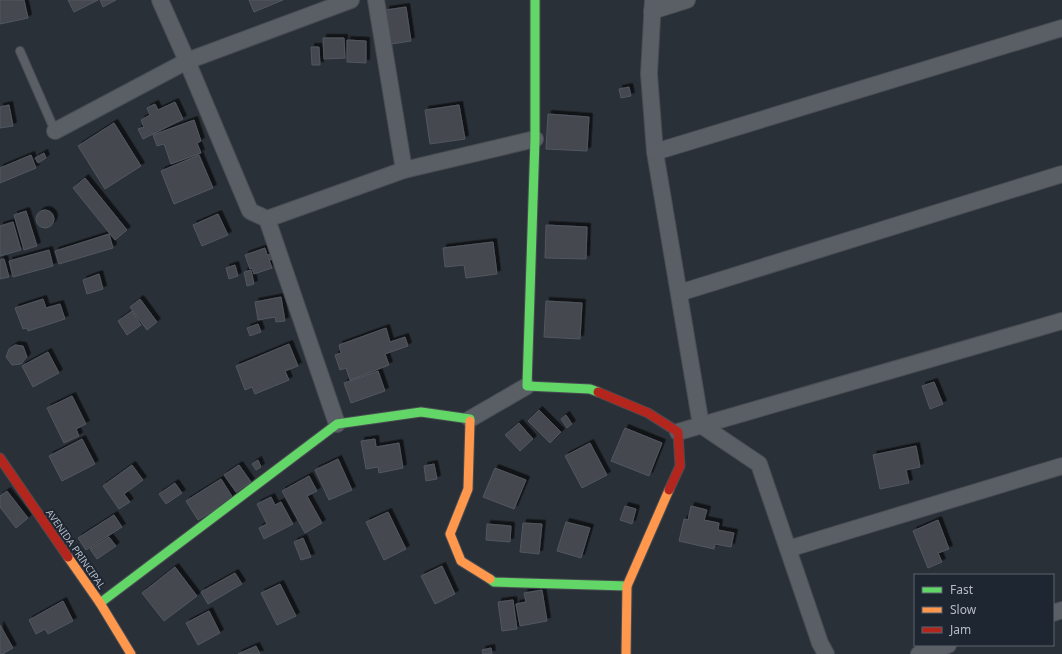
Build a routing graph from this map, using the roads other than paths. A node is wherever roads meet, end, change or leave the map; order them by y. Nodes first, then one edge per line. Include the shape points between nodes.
1 (160, 0) edge
2 (351, 0) edge
3 (376, 0) edge
4 (535, 0) edge
5 (687, 0) edge
6 (652, 5) edge
7 (1062, 28) edge
8 (20, 52) dead end
9 (187, 61) junction
10 (55, 130) joint
11 (535, 139) junction
12 (655, 152) junction
13 (404, 170) junction
14 (1062, 174) edge
15 (267, 219) junction
16 (679, 294) junction
17 (1062, 321) edge
18 (526, 386) junction
19 (470, 418) junction
20 (337, 424) junction
21 (701, 425) junction
22 (678, 432) junction
23 (0, 458) edge
24 (1062, 466) edge
25 (788, 549) junction
26 (627, 586) junction
27 (100, 603) junction
28 (945, 646) edge
29 (131, 654) edge
30 (626, 654) edge
31 (826, 654) edge
32 (919, 654) edge

1 - 9 street
2 - 9 street
3 - 13 street
4 - 11 street
5 - 6 street
6 - 12 street via 649,74
7 - 12 street
8 - 10 lane
9 - 10 street
9 - 15 street via 250,211
11 - 13 street
11 - 18 street
12 - 16 street
13 - 15 street
14 - 16 street
15 - 20 street
16 - 21 street
17 - 21 street
18 - 19 street
18 - 22 street via 590,389 648,413
19 - 20 street via 421,412
19 - 26 street via 468,489 450,534 461,561 494,582
20 - 27 street
21 - 22 street
21 - 25 street via 760,464
22 - 26 street via 680,466
23 - 27 street, AVENIDA PRINCIPAL
24 - 25 street
25 - 31 street
26 - 30 street
27 - 29 street, AVENIDA PRINCIPAL
28 - 32 street

